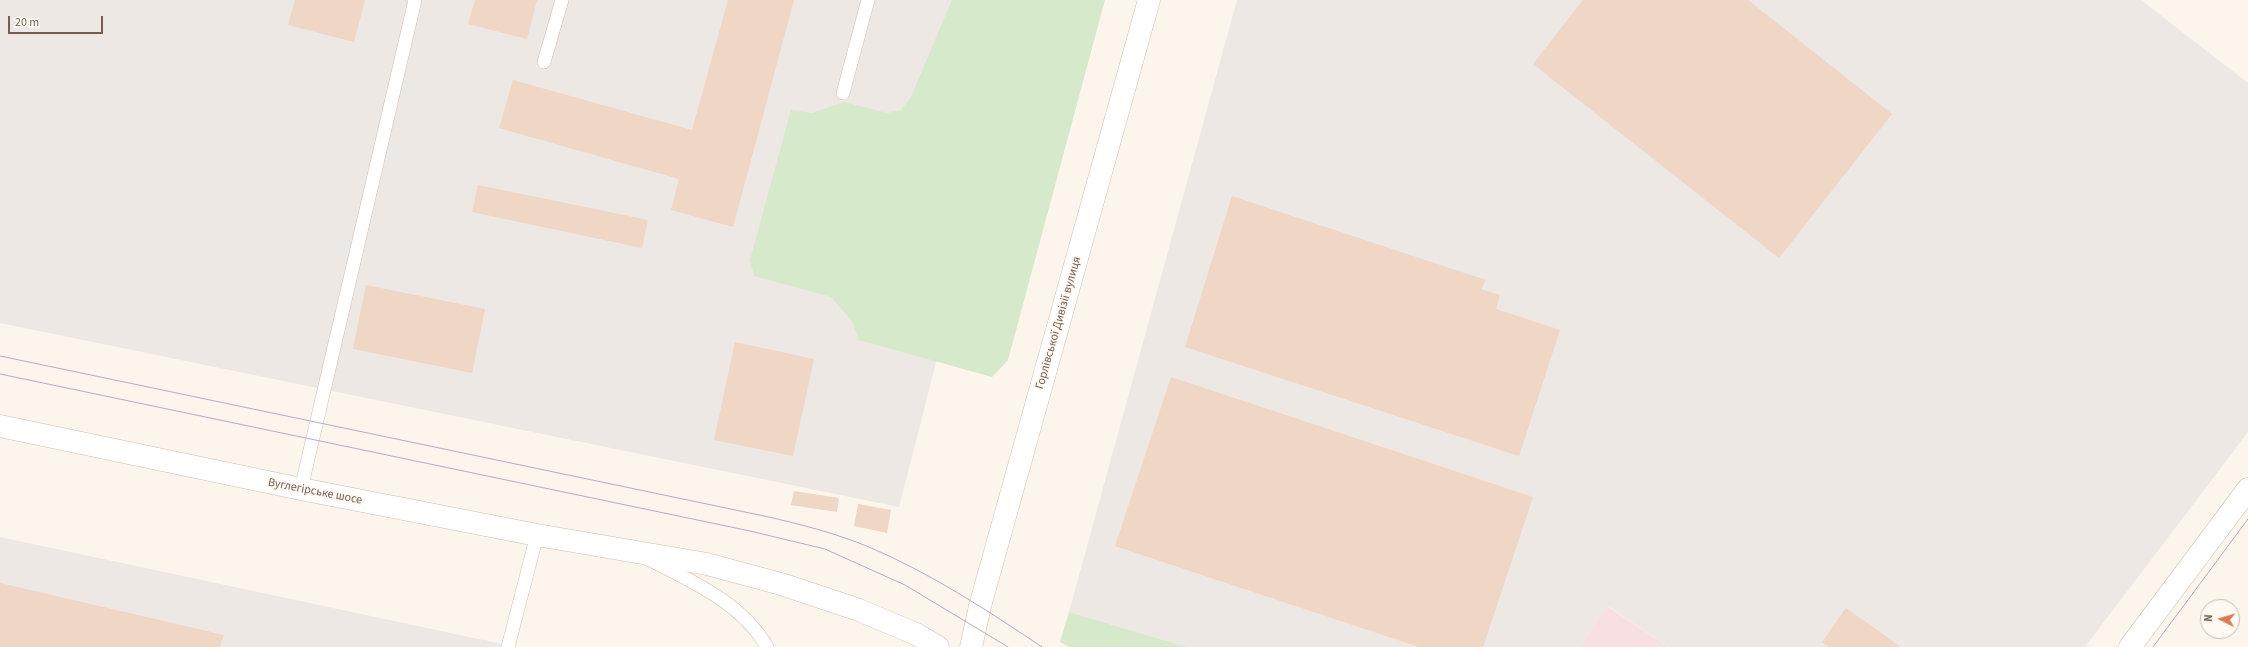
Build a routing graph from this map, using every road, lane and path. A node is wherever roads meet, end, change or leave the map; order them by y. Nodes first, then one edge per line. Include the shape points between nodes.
1 (415, 0) edge
2 (562, 0) edge
3 (868, 0) edge
4 (1149, 0) edge
5 (544, 62) dead end
6 (843, 93) dead end
7 (0, 426) edge
8 (301, 489) junction
9 (2248, 489) edge
10 (537, 535) junction
11 (631, 550) junction
12 (508, 647) edge
13 (767, 647) edge
14 (938, 647) edge
15 (971, 647) edge
16 (2130, 647) edge

1 - 8 lane
2 - 5 lane
3 - 6 lane
4 - 15 street, Горлівської Дивізії вулиця via 980,606
7 - 8 street, Вуглегірське шосе
8 - 10 street, Вуглегірське шосе
9 - 16 street
10 - 11 street, Вуглегірське шосе
10 - 12 lane
11 - 13 lane via 708,590 736,610
11 - 14 street, Вуглегірське шосе via 707,564 781,584 859,610 916,634

